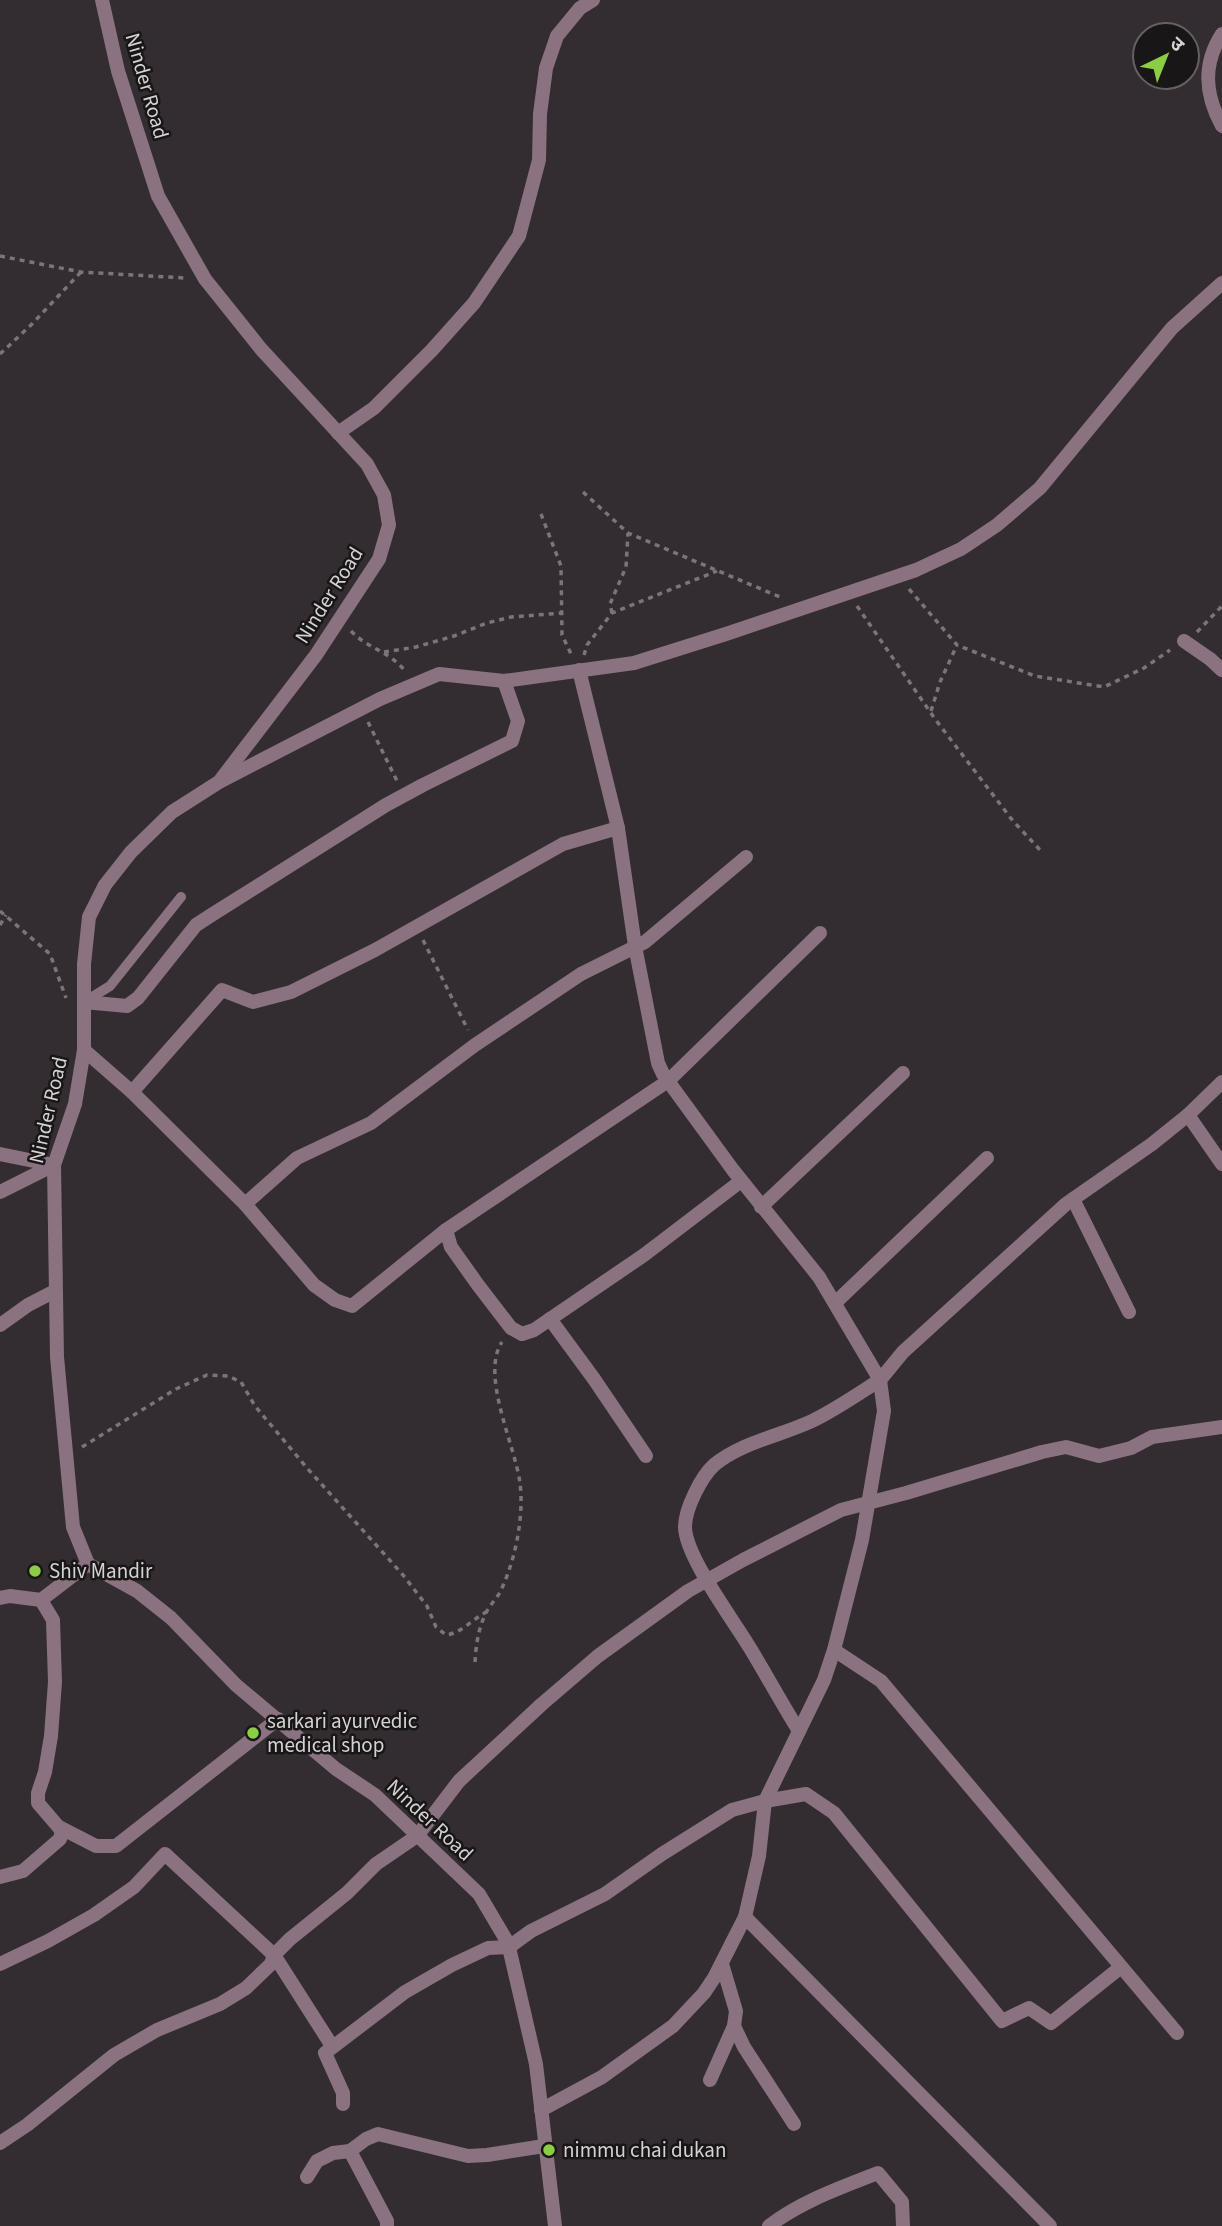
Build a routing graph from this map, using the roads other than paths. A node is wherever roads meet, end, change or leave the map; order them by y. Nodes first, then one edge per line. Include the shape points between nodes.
1 (102, 0) edge
2 (593, 0) edge
3 (1222, 34) edge
4 (1222, 126) edge
5 (1222, 283) edge
6 (338, 433) junction
7 (1184, 641) road end
8 (579, 670) junction
9 (1222, 670) edge
10 (504, 681) junction
11 (219, 782) junction
12 (618, 828) junction
13 (746, 857) dead end
14 (181, 897) dead end
15 (820, 933) dead end
16 (635, 946) junction
17 (84, 1002) junction
18 (83, 1050) junction
19 (903, 1073) dead end
20 (668, 1081) junction
21 (1222, 1082) edge
22 (132, 1092) junction
23 (1188, 1115) junction
24 (0, 1154) edge
25 (987, 1158) dead end
26 (1222, 1164) edge
27 (54, 1165) junction
28 (741, 1181) junction
29 (0, 1192) edge
30 (1073, 1199) junction
31 (245, 1204) junction
32 (761, 1206) junction
33 (446, 1230) junction
34 (55, 1291) junction
35 (835, 1303) junction
36 (1129, 1312) dead end
37 (550, 1320) junction
38 (0, 1325) edge
39 (880, 1380) junction
40 (1222, 1427) edge
41 (646, 1456) dead end
42 (868, 1502) junction
43 (88, 1564) junction
44 (708, 1580) junction
45 (0, 1598) edge
46 (41, 1600) junction
47 (834, 1650) junction
48 (278, 1719) junction
49 (799, 1731) junction
50 (765, 1801) junction
51 (59, 1827) junction
52 (417, 1836) junction
53 (0, 1877) edge
54 (745, 1917) junction
55 (509, 1947) junction
56 (274, 1955) junction
57 (0, 1964) edge
58 (722, 1964) junction
59 (1121, 1968) junction
60 (734, 2026) junction
61 (1177, 2034) dead end
62 (332, 2046) junction
63 (710, 2080) dead end
64 (342, 2104) dead end
65 (541, 2110) junction
66 (794, 2124) dead end
67 (0, 2143) edge
68 (544, 2146) junction
69 (350, 2151) junction
70 (307, 2177) dead end
71 (387, 2226) edge
72 (555, 2226) edge
73 (769, 2226) edge
74 (903, 2226) edge
75 (1050, 2226) edge

1 - 6 street, Ninder Road via 118,71 158,196 205,279
2 - 6 street via 580,8 557,36 546,68 539,160 519,236 474,303 432,351 374,408
3 - 4 street via 1212,53 1207,81
5 - 8 street via 1172,328 1040,488 961,548 916,570 729,634 634,663
6 - 11 street, Ninder Road via 367,464 384,495 389,525 379,559 322,648
7 - 9 street
8 - 10 street
8 - 12 street
10 - 11 street via 439,674
10 - 17 street via 518,720 512,741 404,796 196,925 127,1006
11 - 17 street, Ninder Road via 172,812 105,885 89,917
12 - 16 street
12 - 22 street via 563,844 291,992 253,1002 222,990
13 - 16 street
14 - 17 lane via 110,986
15 - 20 street
16 - 20 street via 658,1063
16 - 31 street via 581,974 475,1045 371,1123 297,1158
17 - 18 street, Ninder Road
18 - 22 street
18 - 27 street, Ninder Road via 75,1104
19 - 32 street
20 - 28 street
20 - 33 street
21 - 23 street
22 - 31 street
23 - 26 street
23 - 30 street
24 - 27 street
25 - 35 street
27 - 29 street
27 - 34 street, Ninder Road
28 - 32 street
28 - 37 street
30 - 36 street
30 - 39 street via 903,1352
31 - 33 street via 314,1285 352,1306
32 - 35 street
33 - 37 street via 451,1247 511,1328 522,1334
34 - 38 street
34 - 43 street, Ninder Road via 73,1527
35 - 39 street
37 - 41 street
39 - 42 street via 884,1411
39 - 44 street via 813,1421 714,1465 699,1483 685,1527 693,1556
40 - 42 street via 1152,1437 1131,1448 1099,1455 1066,1447
42 - 44 street via 841,1510
42 - 47 street
43 - 46 street
43 - 48 street, Ninder Road via 137,1591 171,1618 236,1685
44 - 49 street
44 - 52 street via 598,1656 552,1696 459,1781
45 - 46 street
46 - 51 street via 53,1620 55,1682 51,1736 37,1793 38,1803
47 - 49 street
47 - 59 street via 881,1681
48 - 51 street via 116,1846 96,1846
48 - 52 street, Ninder Road via 336,1769 375,1795
49 - 50 street
50 - 54 street
50 - 55 street via 732,1810 605,1894
50 - 59 street via 806,1794 834,1813 1002,2021 1029,2008 1051,2023
51 - 53 street via 60,1839 23,1871
52 - 55 street, Ninder Road via 479,1894
52 - 56 street via 376,1864
54 - 58 street
54 - 75 street
55 - 62 street via 488,1948 452,1965 405,1992
55 - 65 street, Ninder Road via 536,2064
56 - 57 street via 165,1854 134,1887 94,1915
56 - 62 street
56 - 67 street via 271,1964 246,1988 114,2055
58 - 60 street via 736,2011
58 - 65 street via 704,1993 673,2026 602,2077
59 - 61 street
60 - 63 street
60 - 66 street
62 - 64 street via 325,2053 343,2093
65 - 68 street, Ninder Road
68 - 69 street via 468,2156 379,2134
68 - 72 street, Ninder Road
69 - 70 street via 317,2161
69 - 71 street
73 - 74 street via 821,2195 878,2174 902,2202

